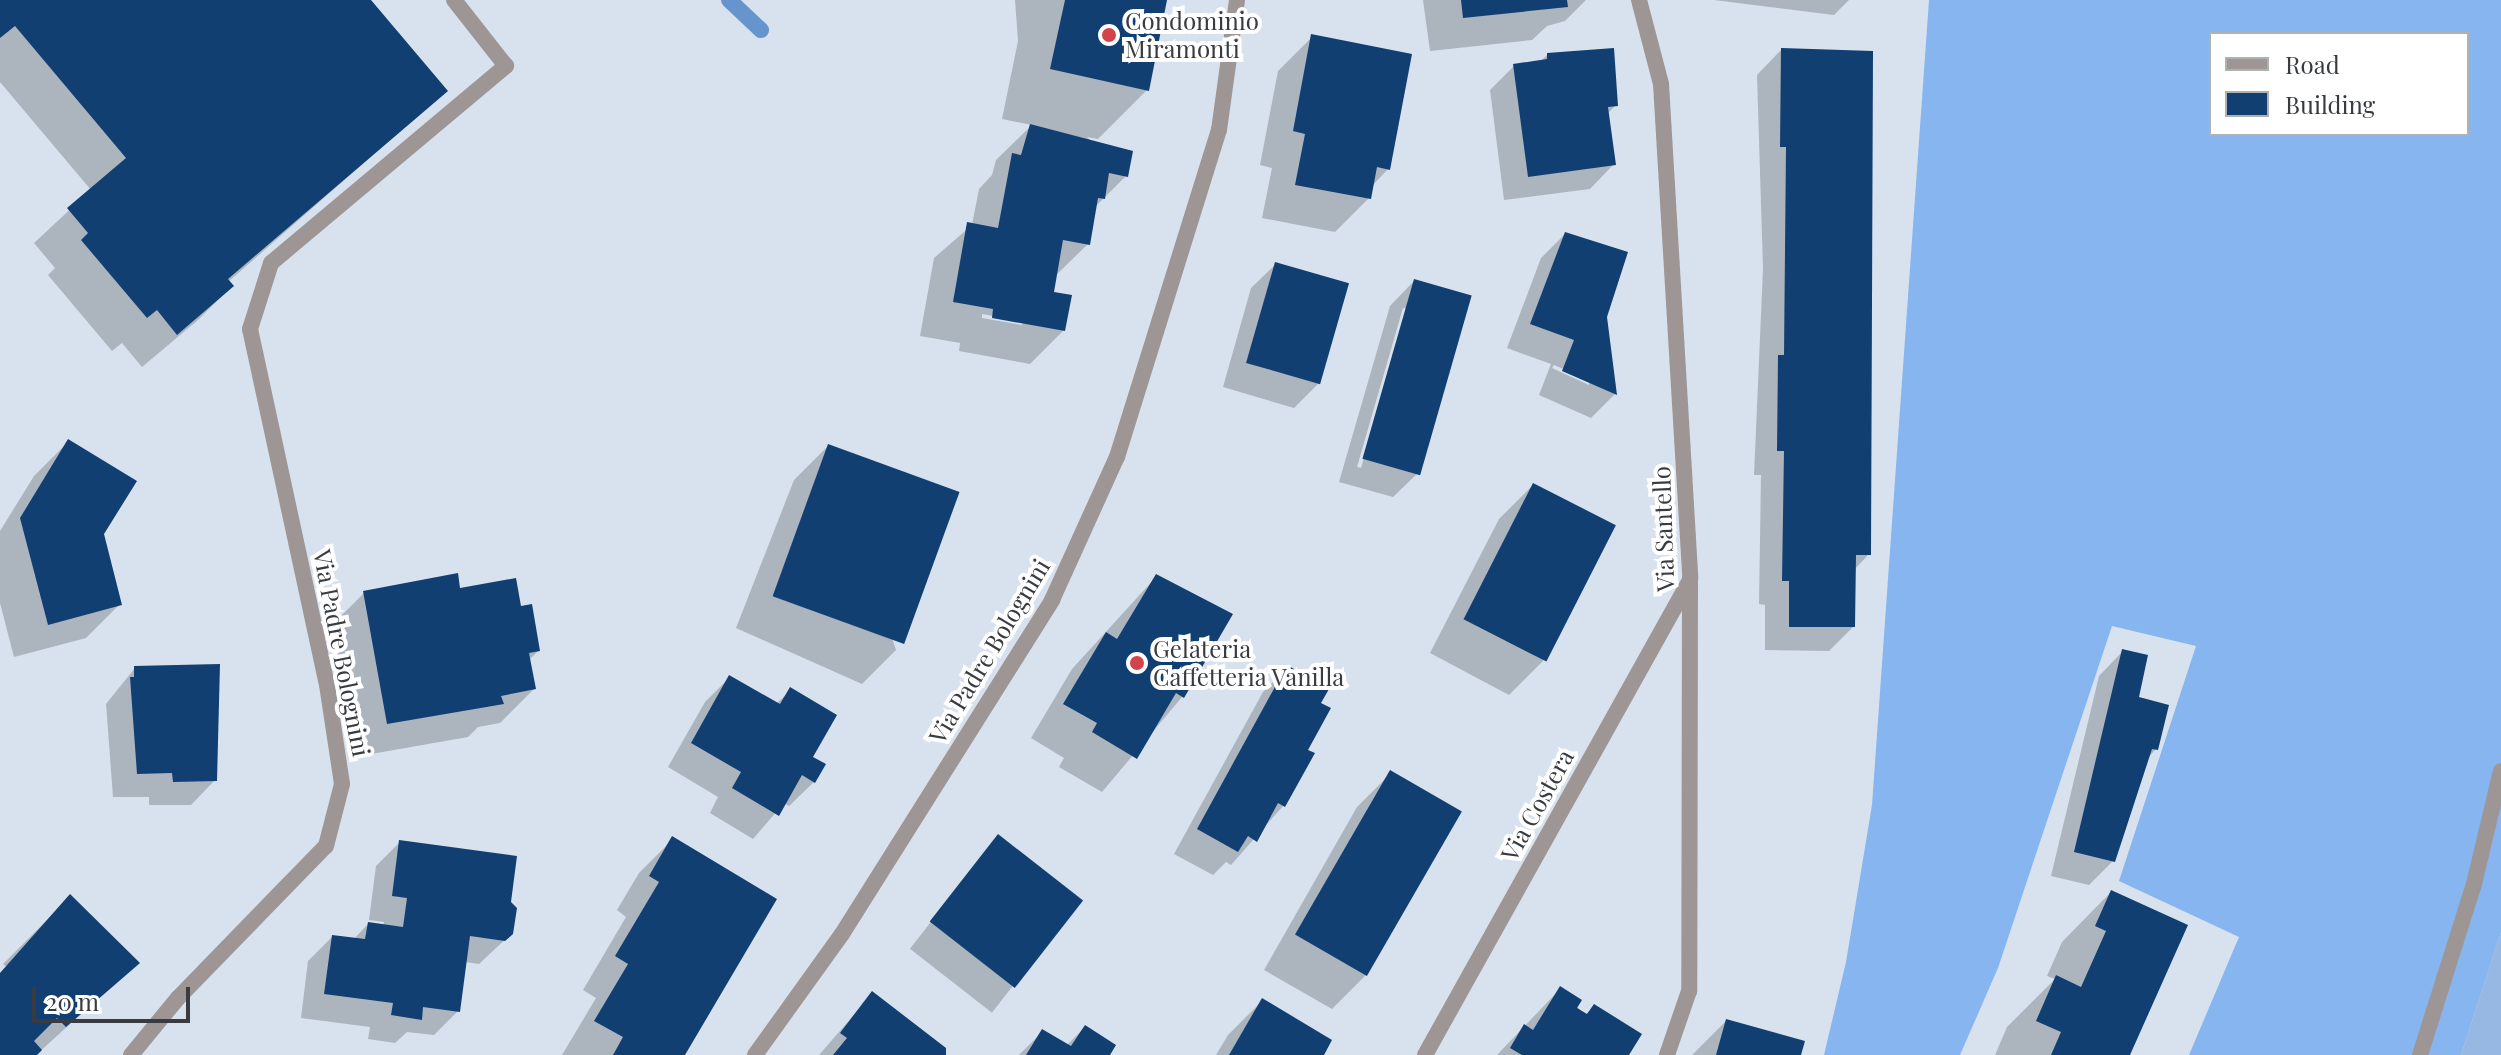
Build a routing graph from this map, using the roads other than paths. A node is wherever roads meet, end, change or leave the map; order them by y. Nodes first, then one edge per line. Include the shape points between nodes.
1 (454, 0) edge
2 (1237, 0) edge
3 (1639, 0) edge
4 (1690, 578) junction
5 (2501, 771) edge
6 (131, 1055) edge
7 (755, 1055) edge
8 (1425, 1055) edge
9 (1667, 1055) edge
10 (2420, 1055) edge

1 - 6 street, Via Padre Bolognini via 506,66 271,263 250,329 327,685 342,784 326,846 178,998
2 - 7 street, Via Padre Bolognini via 1219,130 1117,457 1059,586 842,934
3 - 4 street, Via Santello via 1661,84
4 - 8 street, Via Costera
4 - 9 street, Via Santello via 1689,991
5 - 10 street via 2474,884

